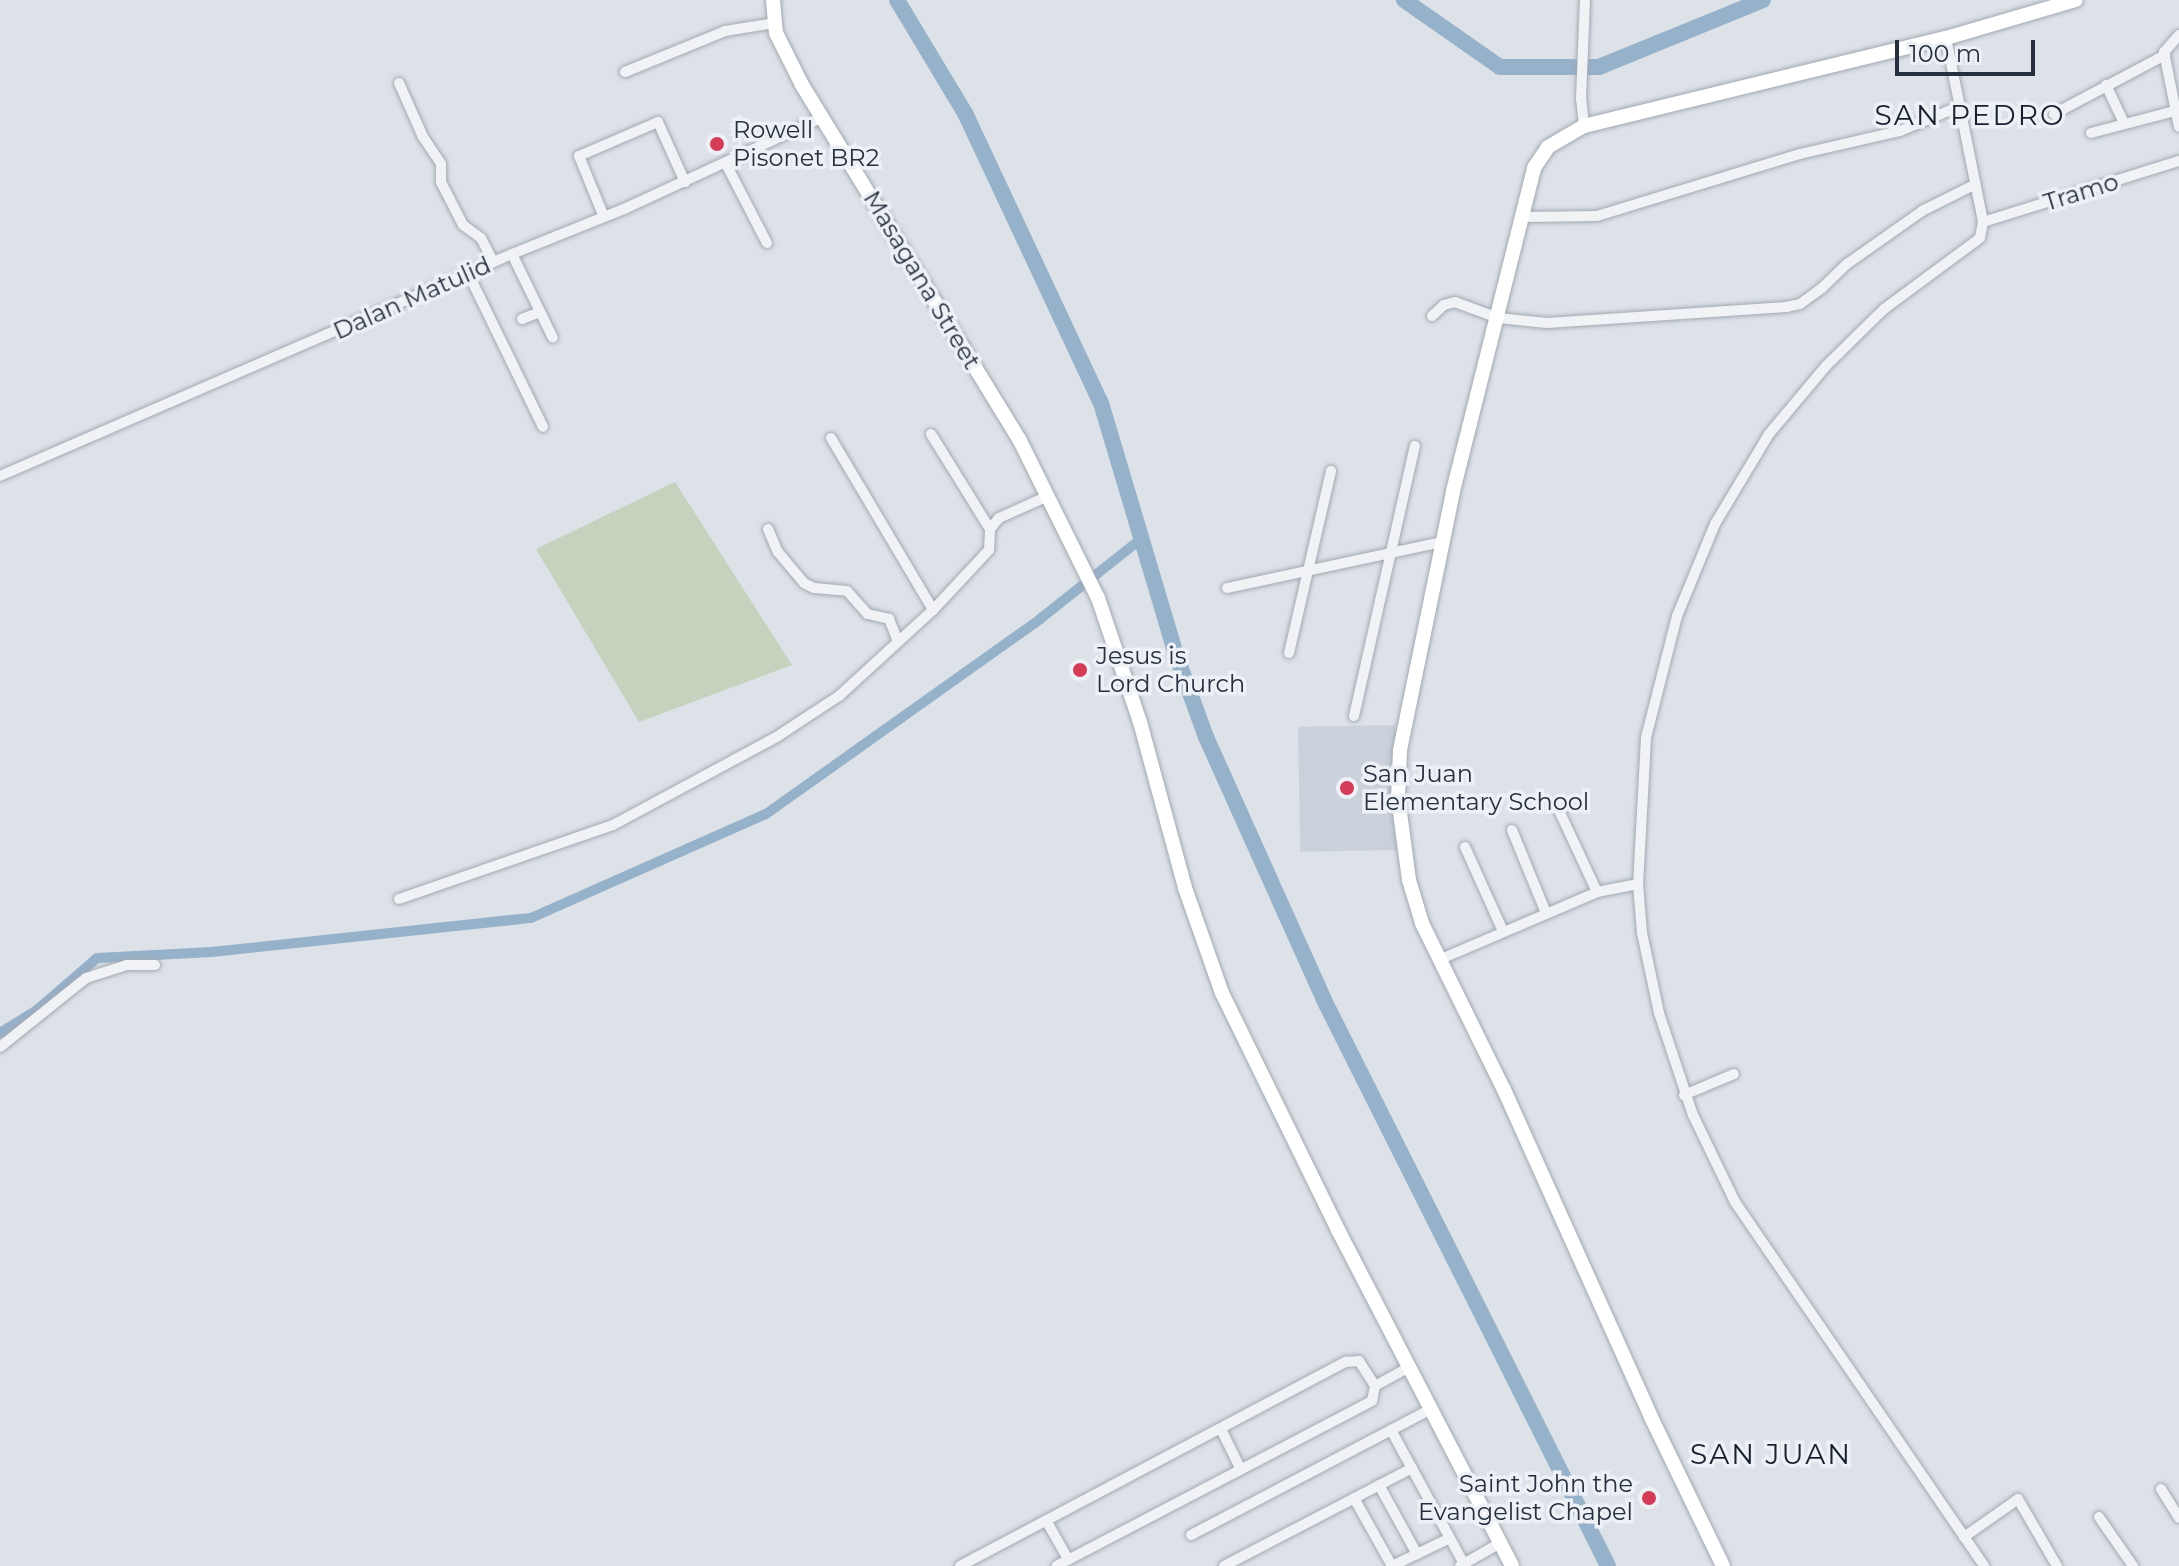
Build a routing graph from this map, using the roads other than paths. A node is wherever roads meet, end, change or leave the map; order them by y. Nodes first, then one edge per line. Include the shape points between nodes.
1 (773, 0) edge
2 (1585, 0) edge
3 (2076, 0) edge
4 (775, 23) junction
5 (2179, 35) edge
6 (1946, 38) junction
7 (2165, 55) junction
8 (625, 72) dead end
9 (399, 83) dead end
10 (2106, 85) junction
11 (1958, 107) junction
12 (2175, 111) junction
13 (2054, 114) dead end
14 (823, 117) junction
15 (2124, 123) junction
16 (1584, 126) junction
17 (2179, 127) edge
18 (2091, 133) dead end
19 (2179, 161) edge
20 (726, 164) junction
21 (685, 182) junction
22 (1976, 184) junction
23 (604, 217) junction
24 (1524, 217) junction
25 (1983, 222) junction
26 (767, 243) dead end
27 (512, 254) junction
28 (493, 262) junction
29 (468, 273) junction
30 (540, 312) junction
31 (1432, 316) dead end
32 (1498, 318) junction
33 (522, 319) dead end
34 (553, 338) dead end
35 (543, 427) dead end
36 (931, 434) dead end
37 (831, 438) dead end
38 (1415, 446) dead end
39 (1331, 471) dead end
40 (0, 476) edge
41 (1046, 497) junction
42 (768, 529) dead end
43 (990, 529) junction
44 (1441, 542) junction
45 (1393, 550) junction
46 (1309, 570) junction
47 (1227, 588) dead end
48 (933, 610) junction
49 (898, 641) junction
50 (1289, 653) dead end
51 (1354, 716) dead end
52 (1556, 804) dead end
53 (1512, 830) dead end
54 (1465, 847) dead end
55 (1638, 884) junction
56 (1597, 892) junction
57 (399, 899) dead end
58 (1546, 913) junction
59 (1503, 931) junction
60 (1441, 959) junction
61 (155, 965) dead end
62 (0, 1047) edge
63 (1734, 1074) dead end
64 (1684, 1095) junction
65 (1408, 1368) junction
66 (1375, 1386) junction
67 (1429, 1410) junction
68 (1221, 1429) junction
69 (1391, 1430) junction
70 (1240, 1468) junction
71 (1412, 1468) junction
72 (1379, 1485) junction
73 (2161, 1489) dead end
74 (1354, 1498) junction
75 (2099, 1517) dead end
76 (2179, 1518) edge
77 (1047, 1522) junction
78 (1191, 1535) dead end
79 (1964, 1537) junction
80 (1450, 1538) junction
81 (1500, 1543) junction
82 (1417, 1554) junction
83 (1068, 1559) junction
84 (1462, 1565) edge
85 (960, 1566) edge
86 (1056, 1566) edge
87 (1224, 1566) edge
88 (1392, 1566) edge
89 (1512, 1566) edge
90 (1723, 1566) edge
91 (1984, 1566) edge
92 (2057, 1566) edge
93 (2133, 1566) edge

1 - 4 main road, Masagana Street
2 - 16 street
3 - 6 main road
4 - 8 street via 725,31
4 - 14 main road, Masagana Street
5 - 7 street
6 - 11 street
6 - 16 main road
7 - 10 street
7 - 12 street
9 - 28 street via 441,164 441,182 463,225 481,238
10 - 13 street
10 - 15 street
11 - 22 street
11 - 24 street via 1900,131 1800,154 1597,216
12 - 15 street
12 - 17 street
14 - 20 street, Dalan Matulid
14 - 41 main road, Masagana Street via 1020,441
15 - 18 street
16 - 24 main road via 1548,147 1534,168
19 - 25 street, Tramo
20 - 21 street, Dalan Matulid
20 - 26 street
21 - 23 street, Dalan Matulid
21 - 23 street via 658,122 579,156
22 - 25 street
22 - 32 street via 1884,236 1800,304 1547,323
23 - 27 street, Dalan Matulid
24 - 32 main road
25 - 55 street via 1976,243 1884,309 1826,366 1769,434 1715,524 1677,616 1646,738
27 - 28 street, Dalan Matulid
27 - 30 street
28 - 29 street, Dalan Matulid
29 - 35 street
29 - 40 street, Dalan Matulid
30 - 33 street
30 - 34 street
31 - 32 street via 1455,302
32 - 44 main road
36 - 43 street
37 - 48 street
38 - 45 street
39 - 46 street
41 - 43 street via 999,518
41 - 65 main road, Masagana Street via 1098,598 1222,993
42 - 49 street via 778,552 804,583 847,591 868,614 889,619
43 - 48 street via 989,550
44 - 45 street
44 - 60 main road via 1400,750 1398,798 1409,880 1422,923
45 - 46 street
45 - 51 street
46 - 47 street
46 - 50 street
48 - 49 street
49 - 57 street via 839,696 778,736 613,825
52 - 56 street
53 - 58 street
54 - 59 street
55 - 56 street
55 - 64 street via 1659,1013
56 - 58 street
58 - 59 street
59 - 60 street
60 - 90 main road
61 - 62 street via 127,965 86,978
63 - 64 street
64 - 79 street via 1735,1202
65 - 66 street
65 - 67 main road, Masagana Street
66 - 68 street via 1359,1361 1352,1360
66 - 70 street via 1372,1401
67 - 69 street
67 - 81 main road, Masagana Street
68 - 70 street
68 - 77 street
69 - 71 street
69 - 78 street
70 - 83 street
71 - 72 street
71 - 80 street
72 - 74 street
72 - 82 street
73 - 76 street
74 - 87 street
74 - 88 street
75 - 93 street
77 - 83 street
77 - 85 street
79 - 91 street
79 - 92 street via 2018,1499
80 - 82 street
80 - 84 street
81 - 84 street
81 - 89 main road, Masagana Street
82 - 88 street
83 - 86 street

